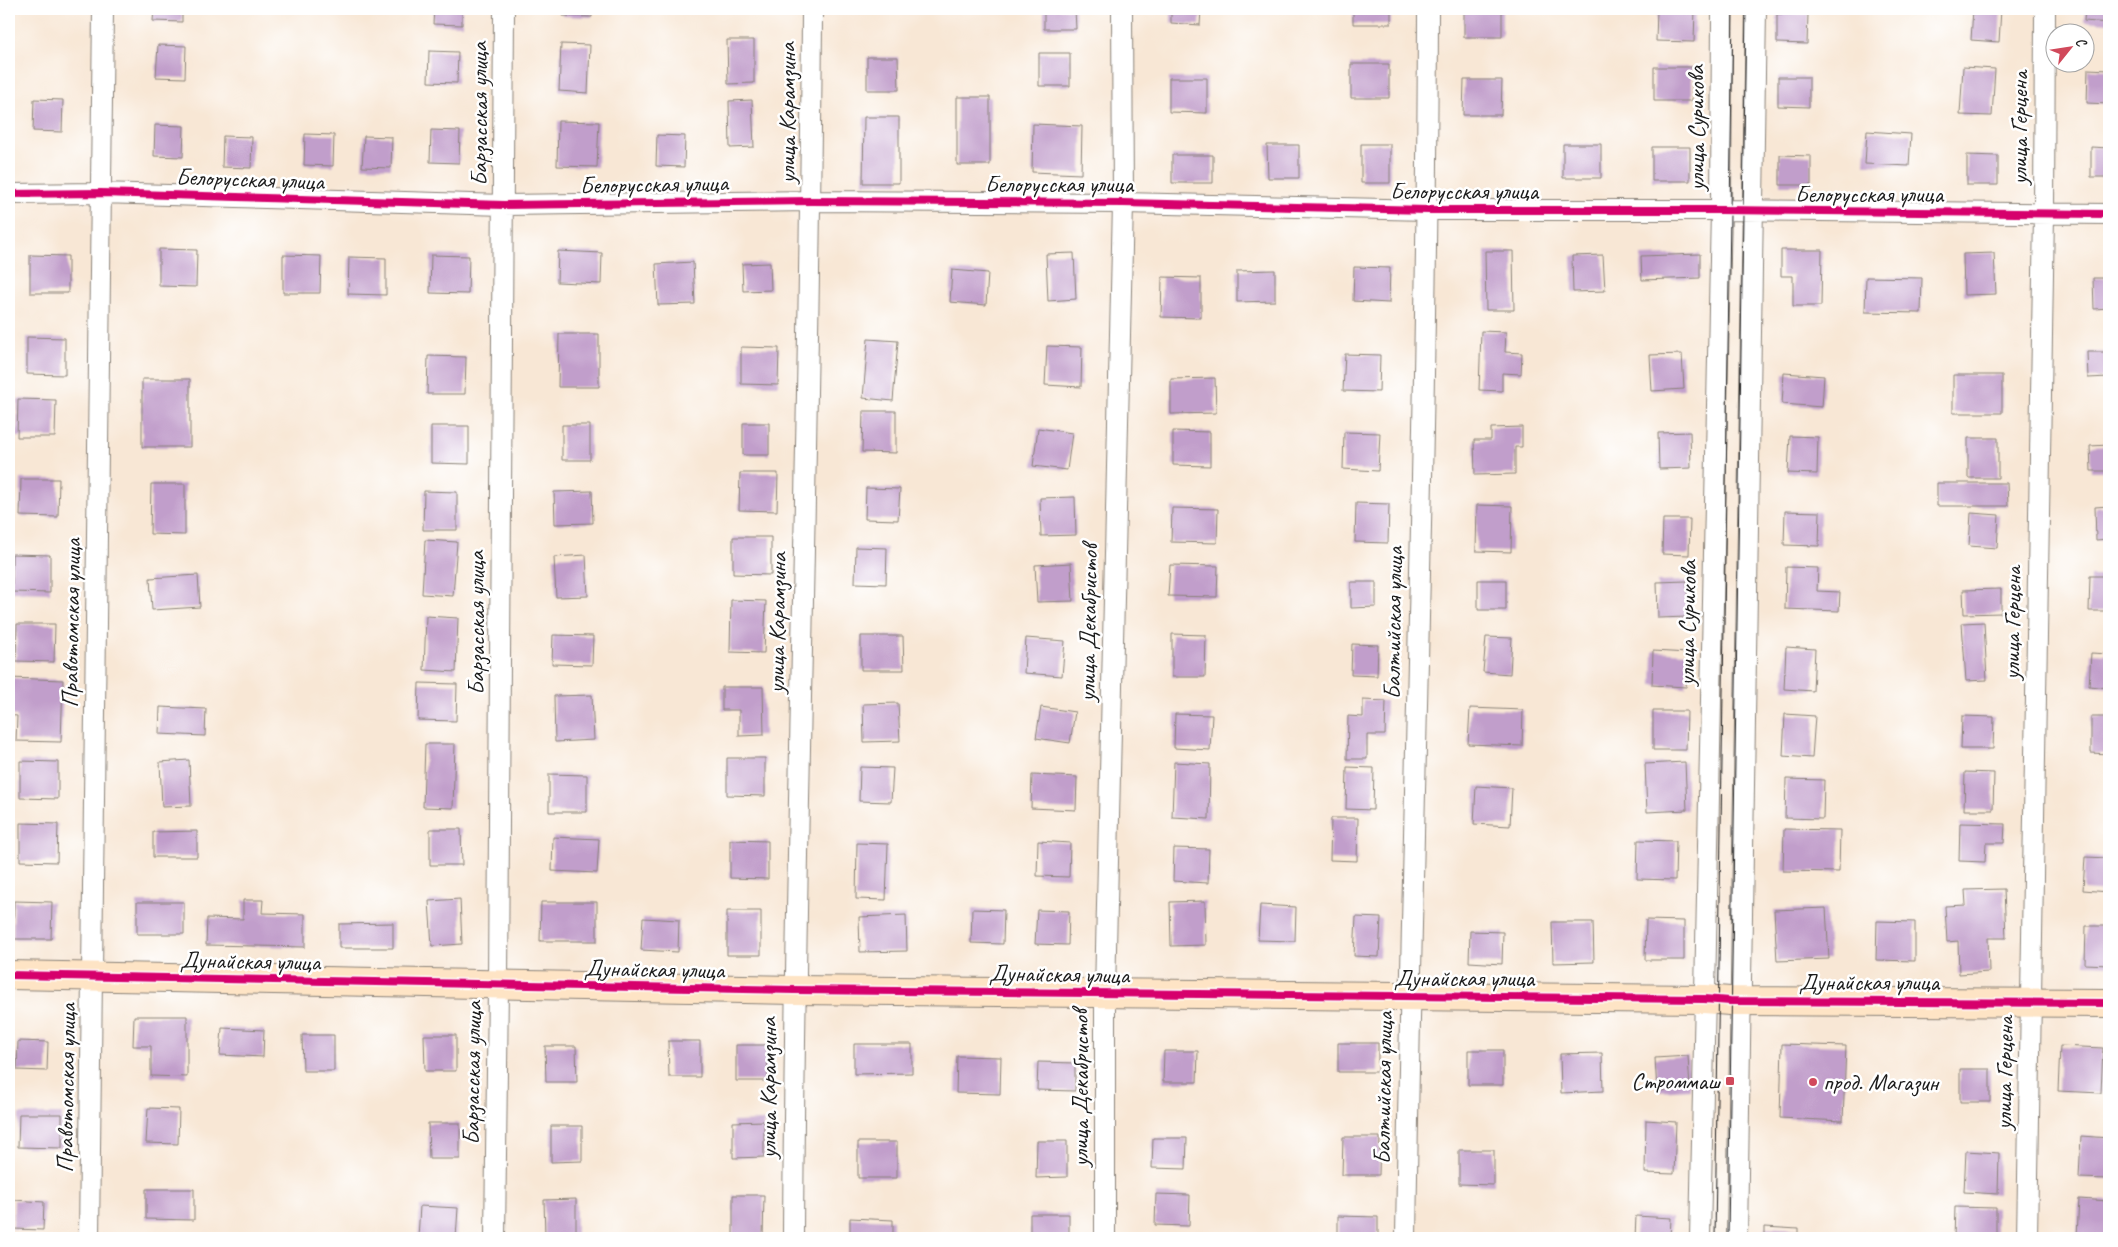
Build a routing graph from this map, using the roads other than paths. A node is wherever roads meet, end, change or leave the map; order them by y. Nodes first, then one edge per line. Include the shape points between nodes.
1 (103, 9) edge
2 (504, 9) edge
3 (812, 9) edge
4 (1122, 9) edge
5 (1428, 9) edge
6 (1722, 9) edge
7 (1756, 9) edge
8 (2045, 9) edge
9 (101, 193) junction
10 (9, 194) edge
11 (811, 201) junction
12 (1123, 203) junction
13 (504, 205) junction
14 (1428, 210) junction
15 (1721, 210) junction
16 (1754, 211) junction
17 (2044, 214) junction
18 (2109, 214) edge
19 (9, 975) edge
20 (92, 976) junction
21 (498, 986) junction
22 (794, 990) junction
23 (1104, 993) junction
24 (1409, 997) junction
25 (1704, 999) junction
26 (1740, 1001) junction
27 (2030, 1002) junction
28 (2109, 1003) edge
29 (89, 1238) edge
30 (495, 1238) edge
31 (793, 1238) edge
32 (1104, 1238) edge
33 (1406, 1238) edge
34 (1700, 1238) edge
35 (1737, 1238) edge
36 (2027, 1238) edge

1 - 9 street, Правотомская улица
2 - 13 street, Барзасская улица
3 - 11 street, улица Карамзина
4 - 12 street, улица Декабристов
5 - 14 street, Балтийская улица
6 - 15 street, улица Сурикова
7 - 16 street
8 - 17 street, улица Герцена
9 - 10 street, Белорусская улица
9 - 13 street, Белорусская улица
9 - 20 street, Правотомская улица
11 - 12 street, Белорусская улица
11 - 13 street, Белорусская улица
11 - 22 street, улица Карамзина
12 - 14 street, Белорусская улица
12 - 23 street, улица Декабристов
13 - 21 street, Барзасская улица
14 - 15 street, Белорусская улица
14 - 24 street, Балтийская улица
15 - 16 street, Белорусская улица
15 - 25 street, улица Сурикова
16 - 17 street, Белорусская улица
16 - 26 street
17 - 18 street, Белорусская улица
17 - 27 street, улица Герцена
19 - 20 street, Дунайская улица
20 - 21 street, Дунайская улица
20 - 29 street, Правотомская улица
21 - 22 street, Дунайская улица
21 - 30 street, Барзасская улица
22 - 23 street, Дунайская улица
22 - 31 street, улица Карамзина
23 - 24 street, Дунайская улица
23 - 32 street, улица Декабристов
24 - 25 street, Дунайская улица
24 - 33 street, Балтийская улица
25 - 26 street, Дунайская улица
25 - 34 street, улица Сурикова
26 - 27 street, Дунайская улица
26 - 35 street
27 - 28 street, Дунайская улица
27 - 36 street, улица Герцена

